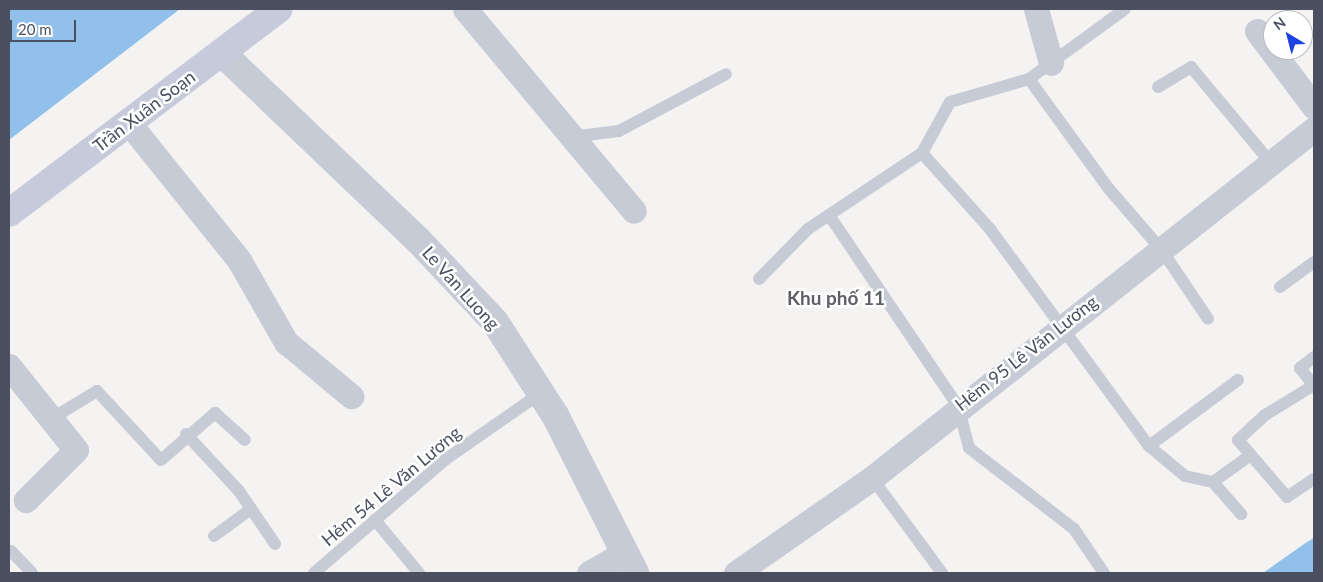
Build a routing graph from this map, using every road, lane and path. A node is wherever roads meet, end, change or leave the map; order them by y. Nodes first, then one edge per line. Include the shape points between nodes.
1 (279, 9) edge
2 (465, 9) edge
3 (1036, 9) edge
4 (1125, 9) edge
5 (1257, 31) dead end
6 (222, 53) junction
7 (1051, 63) junction
8 (726, 74) dead end
9 (1030, 79) junction
10 (1158, 87) dead end
11 (1314, 107) edge
12 (128, 122) junction
13 (1314, 129) edge
14 (571, 136) junction
15 (922, 153) junction
16 (1271, 162) junction
17 (634, 211) dead end
18 (9, 213) edge
19 (829, 215) junction
20 (1160, 249) junction
21 (1314, 262) edge
22 (759, 279) dead end
23 (1280, 287) dead end
24 (1208, 319) dead end
25 (1061, 326) junction
26 (1314, 356) edge
27 (9, 366) edge
28 (1238, 380) dead end
29 (1314, 385) edge
30 (541, 393) junction
31 (351, 396) dead end
32 (958, 406) junction
33 (51, 419) junction
34 (186, 434) junction
35 (246, 440) dead end
36 (1150, 446) junction
37 (1249, 456) junction
38 (872, 478) junction
39 (1314, 479) edge
40 (1213, 482) junction
41 (26, 500) dead end
42 (251, 509) junction
43 (1241, 514) dead end
44 (375, 520) junction
45 (214, 536) dead end
46 (275, 544) dead end
47 (11, 551) dead end
48 (630, 563) edge
49 (32, 573) edge
50 (314, 573) edge
51 (419, 573) edge
52 (589, 573) edge
53 (736, 573) edge
54 (942, 573) edge
55 (1104, 573) edge

1 - 6 main road, Trần Xuân Soạn
2 - 14 street
3 - 7 street
4 - 7 lane
5 - 11 street
6 - 12 main road, Trần Xuân Soạn
6 - 30 street, Le Van Luong via 418,240 495,322
7 - 9 lane
8 - 14 lane via 619,131
9 - 15 lane via 950,102
9 - 20 lane via 1109,189
10 - 16 lane via 1191,67
12 - 18 main road, Trần Xuân Soạn
12 - 31 street via 239,260 286,342
13 - 16 street, Hẻm 95 Lê Văn Lương
14 - 17 street
15 - 19 lane
15 - 25 lane via 990,230
16 - 20 street, Hẻm 95 Lê Văn Lương
19 - 22 lane via 808,229
19 - 32 lane
20 - 24 lane
20 - 25 street, Hẻm 95 Lê Văn Lương
21 - 23 lane
25 - 32 street, Hẻm 95 Lê Văn Lương
25 - 36 lane
26 - 29 lane via 1300,368
27 - 33 street
28 - 36 lane
29 - 37 lane via 1265,415 1238,440
30 - 44 lane, Hẻm 54 Lê Văn Lương via 446,459
30 - 48 street, Le Van Luong
32 - 38 street, Hẻm 95 Lê Văn Lương
32 - 55 lane via 969,448 1074,528
33 - 34 lane via 98,392 161,460
33 - 41 street via 76,450
34 - 35 lane via 215,413
34 - 42 lane
36 - 40 lane via 1185,476
37 - 39 lane via 1287,497
37 - 40 lane
38 - 53 street, Hẻm 95 Lê Văn Lương
38 - 54 lane
40 - 43 lane
42 - 45 lane
42 - 46 lane
44 - 50 lane, Hẻm 54 Lê Văn Lương
44 - 51 lane
47 - 49 lane
48 - 52 street

